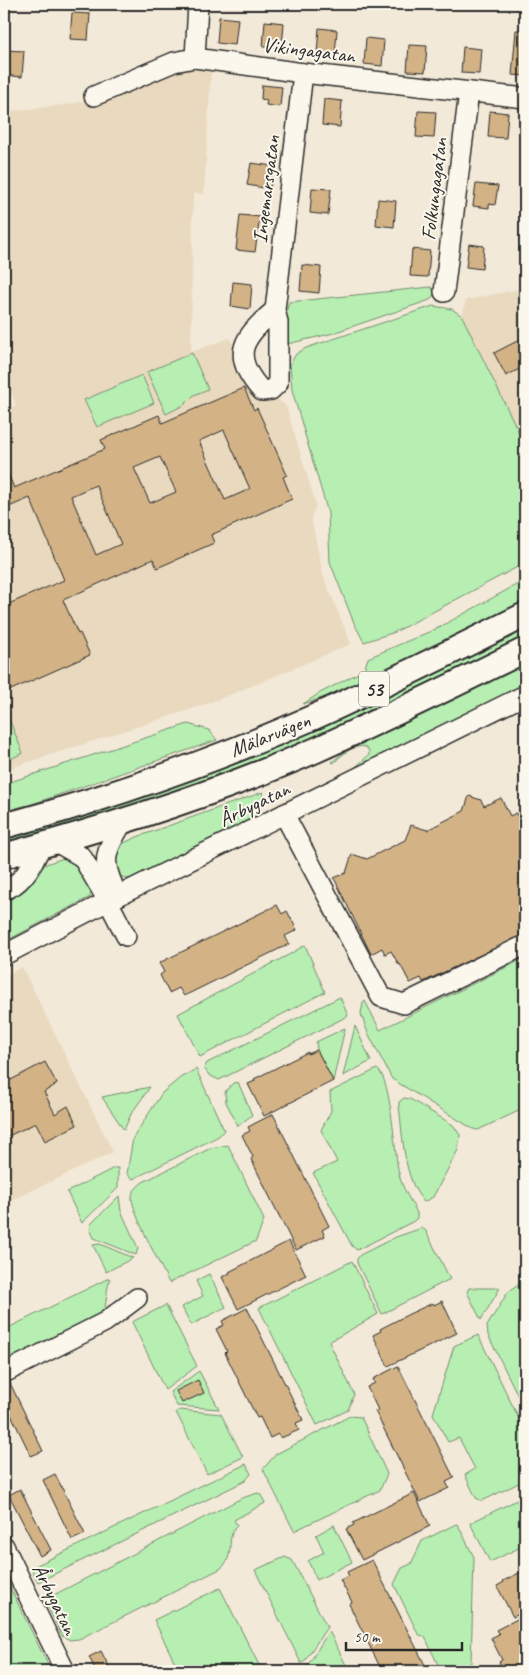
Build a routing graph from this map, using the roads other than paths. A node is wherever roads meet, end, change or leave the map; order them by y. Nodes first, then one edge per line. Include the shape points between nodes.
1 (198, 4) edge
2 (195, 58) junction
3 (303, 73) junction
4 (469, 92) junction
5 (94, 96) dead end
6 (525, 98) edge
7 (444, 292) dead end
8 (275, 310) dead end
9 (525, 615) edge
10 (525, 650) edge
11 (525, 695) edge
12 (284, 814) junction
13 (124, 820) junction
14 (4, 826) edge
15 (49, 844) junction
16 (4, 856) edge
17 (4, 890) edge
18 (113, 898) junction
19 (126, 936) dead end
20 (525, 945) edge
21 (4, 955) edge
22 (137, 1298) dead end
23 (4, 1373) edge
24 (4, 1546) edge
25 (65, 1671) edge

1 - 2 street
2 - 3 street, Vikingagatan
2 - 5 street, Vikingagatan via 174,62
3 - 4 street, Vikingagatan
3 - 8 street, Ingemarsgatan
4 - 6 street, Vikingagatan
4 - 7 street, Folkungagatan
9 - 14 main road, Mälarvägen / 53 via 382,685 261,739 159,778
10 - 13 main road, Mälarvägen / 53 via 315,750 204,794
11 - 12 street, Årbygatan
12 - 18 street, Årbygatan
12 - 20 street via 381,997 404,1004
13 - 15 main road, Mälarvägen / 53
13 - 18 street via 108,849 105,865
15 - 16 main road, Mälarvägen / 53
15 - 17 street via 22,878
15 - 18 street via 82,857
18 - 19 street
18 - 21 street, Årbygatan
22 - 23 street via 105,1322
24 - 25 street, Årbygatan

